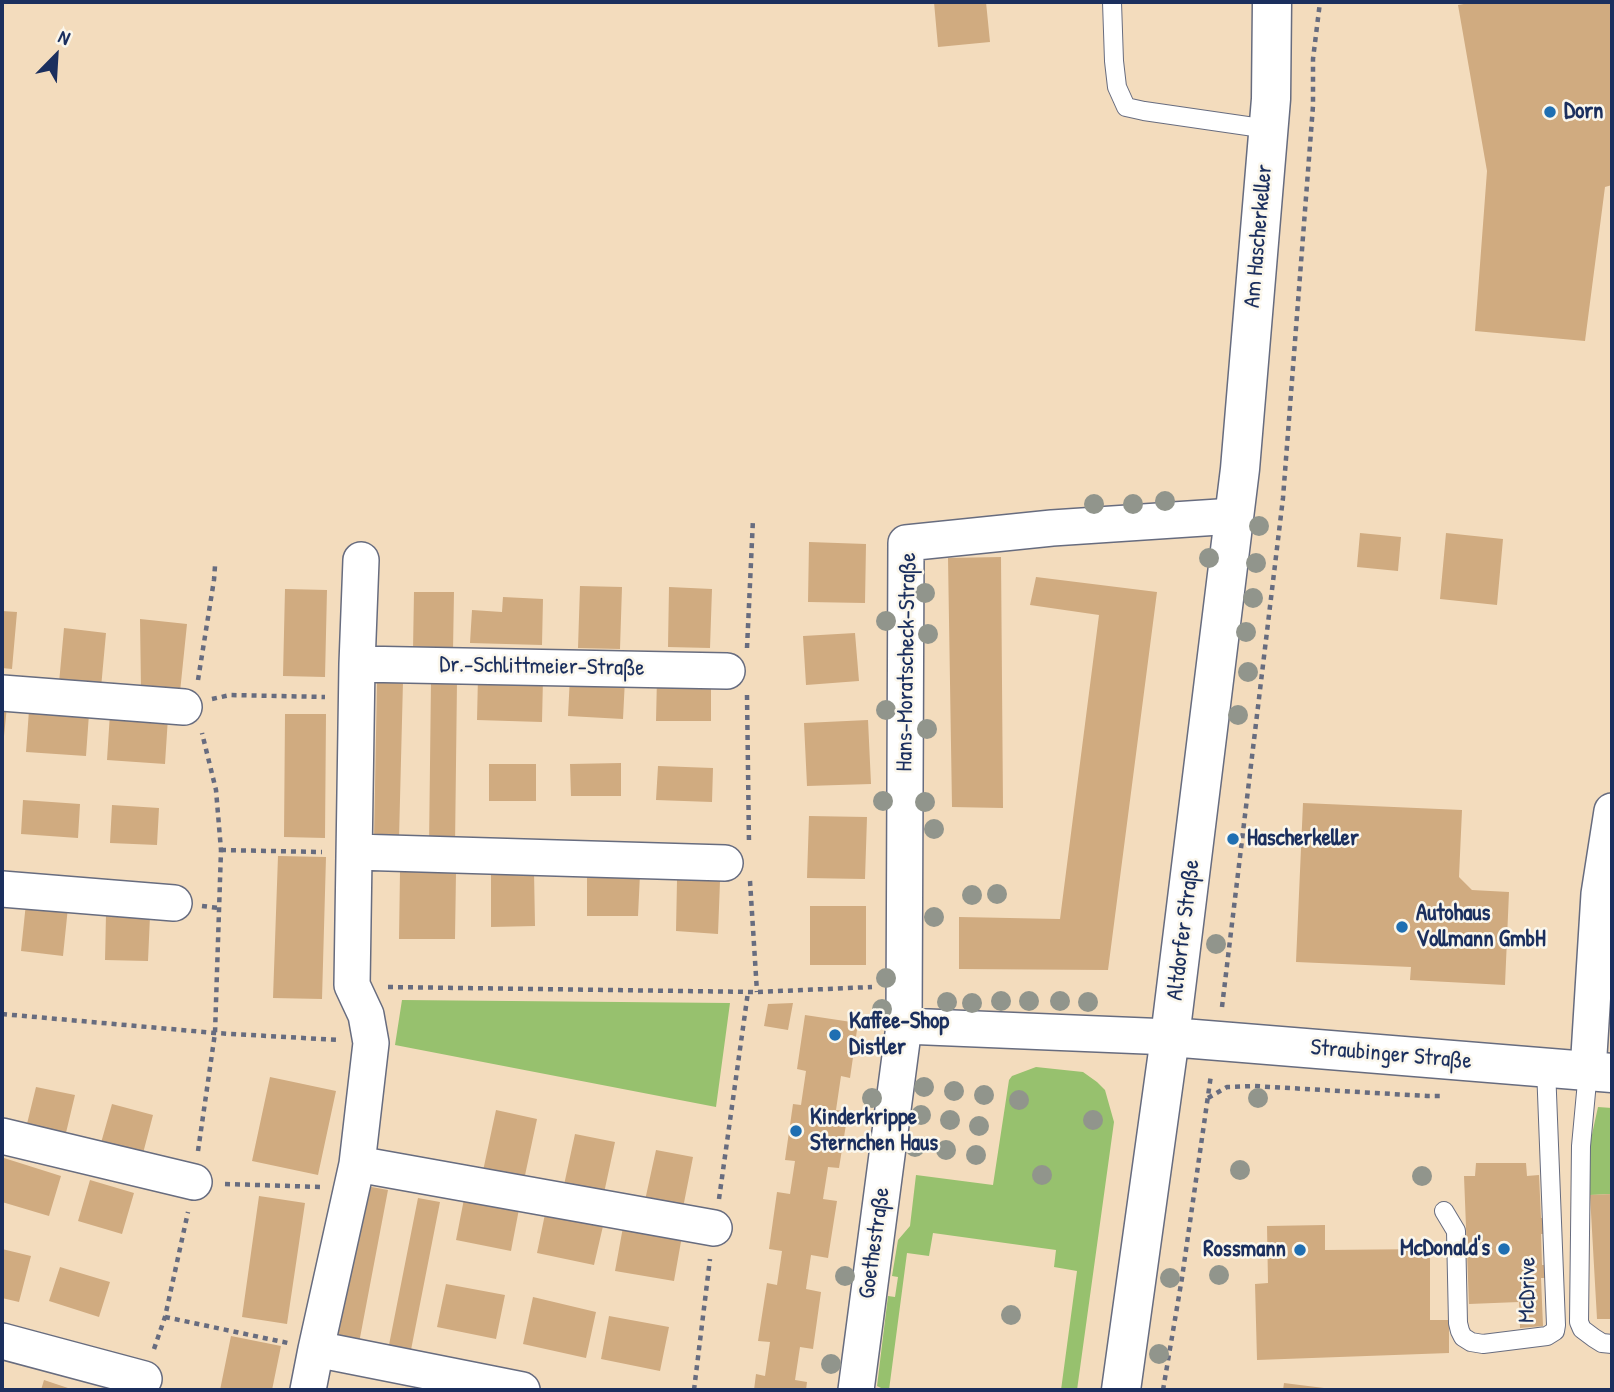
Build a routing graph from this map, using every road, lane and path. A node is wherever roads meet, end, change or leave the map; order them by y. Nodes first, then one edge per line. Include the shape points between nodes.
1 (1112, 2) edge
2 (1272, 2) edge
3 (1320, 2) edge
4 (1268, 129) junction
5 (1240, 469) joint
6 (1234, 516) junction
7 (753, 519) dead end
8 (361, 560) dead end
9 (215, 566) dead end
10 (740, 671) junction
11 (357, 679) junction
12 (2, 693) edge
13 (197, 705) junction
14 (1612, 810) edge
15 (221, 850) junction
16 (355, 852) junction
17 (741, 864) junction
18 (2, 889) edge
19 (174, 903) dead end
20 (352, 985) junction
21 (905, 987) junction
22 (748, 992) junction
23 (757, 992) junction
24 (2, 1014) edge
25 (904, 1026) junction
26 (215, 1033) junction
27 (1170, 1037) junction
28 (1217, 1041) junction
29 (371, 1043) junction
30 (1546, 1068) junction
31 (1600, 1072) edge
32 (2, 1136) edge
33 (354, 1176) junction
34 (194, 1182) junction
35 (1444, 1211) dead end
36 (714, 1228) junction
37 (165, 1317) junction
38 (2, 1341) edge
39 (1612, 1344) edge
40 (316, 1349) junction
41 (144, 1379) joint
42 (308, 1390) edge
43 (522, 1390) edge
44 (694, 1390) edge
45 (856, 1390) edge
46 (1121, 1390) edge
47 (1164, 1390) edge

1 - 4 lane via 1114,61 1126,107
2 - 4 main road, Am Hascherkeller
3 - 28 path via 1283,498
4 - 5 main road, Am Hascherkeller
5 - 6 main road, Altdorfer Straße
6 - 21 street, Hans-Moratscheck-Straße via 906,542
6 - 27 main road, Altdorfer Straße
7 - 10 path
8 - 11 street
9 - 13 path
10 - 11 street, Dr.-Schlittmeier-Straße
10 - 17 path
11 - 13 path via 340,697 230,695
11 - 16 street
12 - 13 street
13 - 15 path via 216,790
14 - 31 street via 1599,894
15 - 16 path
15 - 26 path
16 - 17 street
16 - 20 street
17 - 23 path
18 - 19 street
20 - 22 path
20 - 29 street via 366,1015
21 - 23 path
21 - 25 street, Hans-Moratscheck-Straße
22 - 23 path
22 - 36 path
24 - 26 path
25 - 27 street
25 - 45 street, Goethestraße
26 - 29 path
26 - 34 path
27 - 28 main road, Straubinger Straße
27 - 46 main road, Altdorfer Straße
28 - 30 main road, Straubinger Straße
28 - 47 path
29 - 33 street
30 - 31 main road, Straubinger Straße
30 - 35 lane, McDrive via 1555,1331 1483,1344 1463,1337 1458,1323 1456,1231
31 - 39 lane via 1581,1146 1579,1322 1594,1339
32 - 34 street
33 - 34 path
33 - 36 street
33 - 40 street
34 - 37 path
36 - 44 path
37 - 40 path
37 - 41 path
38 - 41 street
40 - 42 street
40 - 43 street

